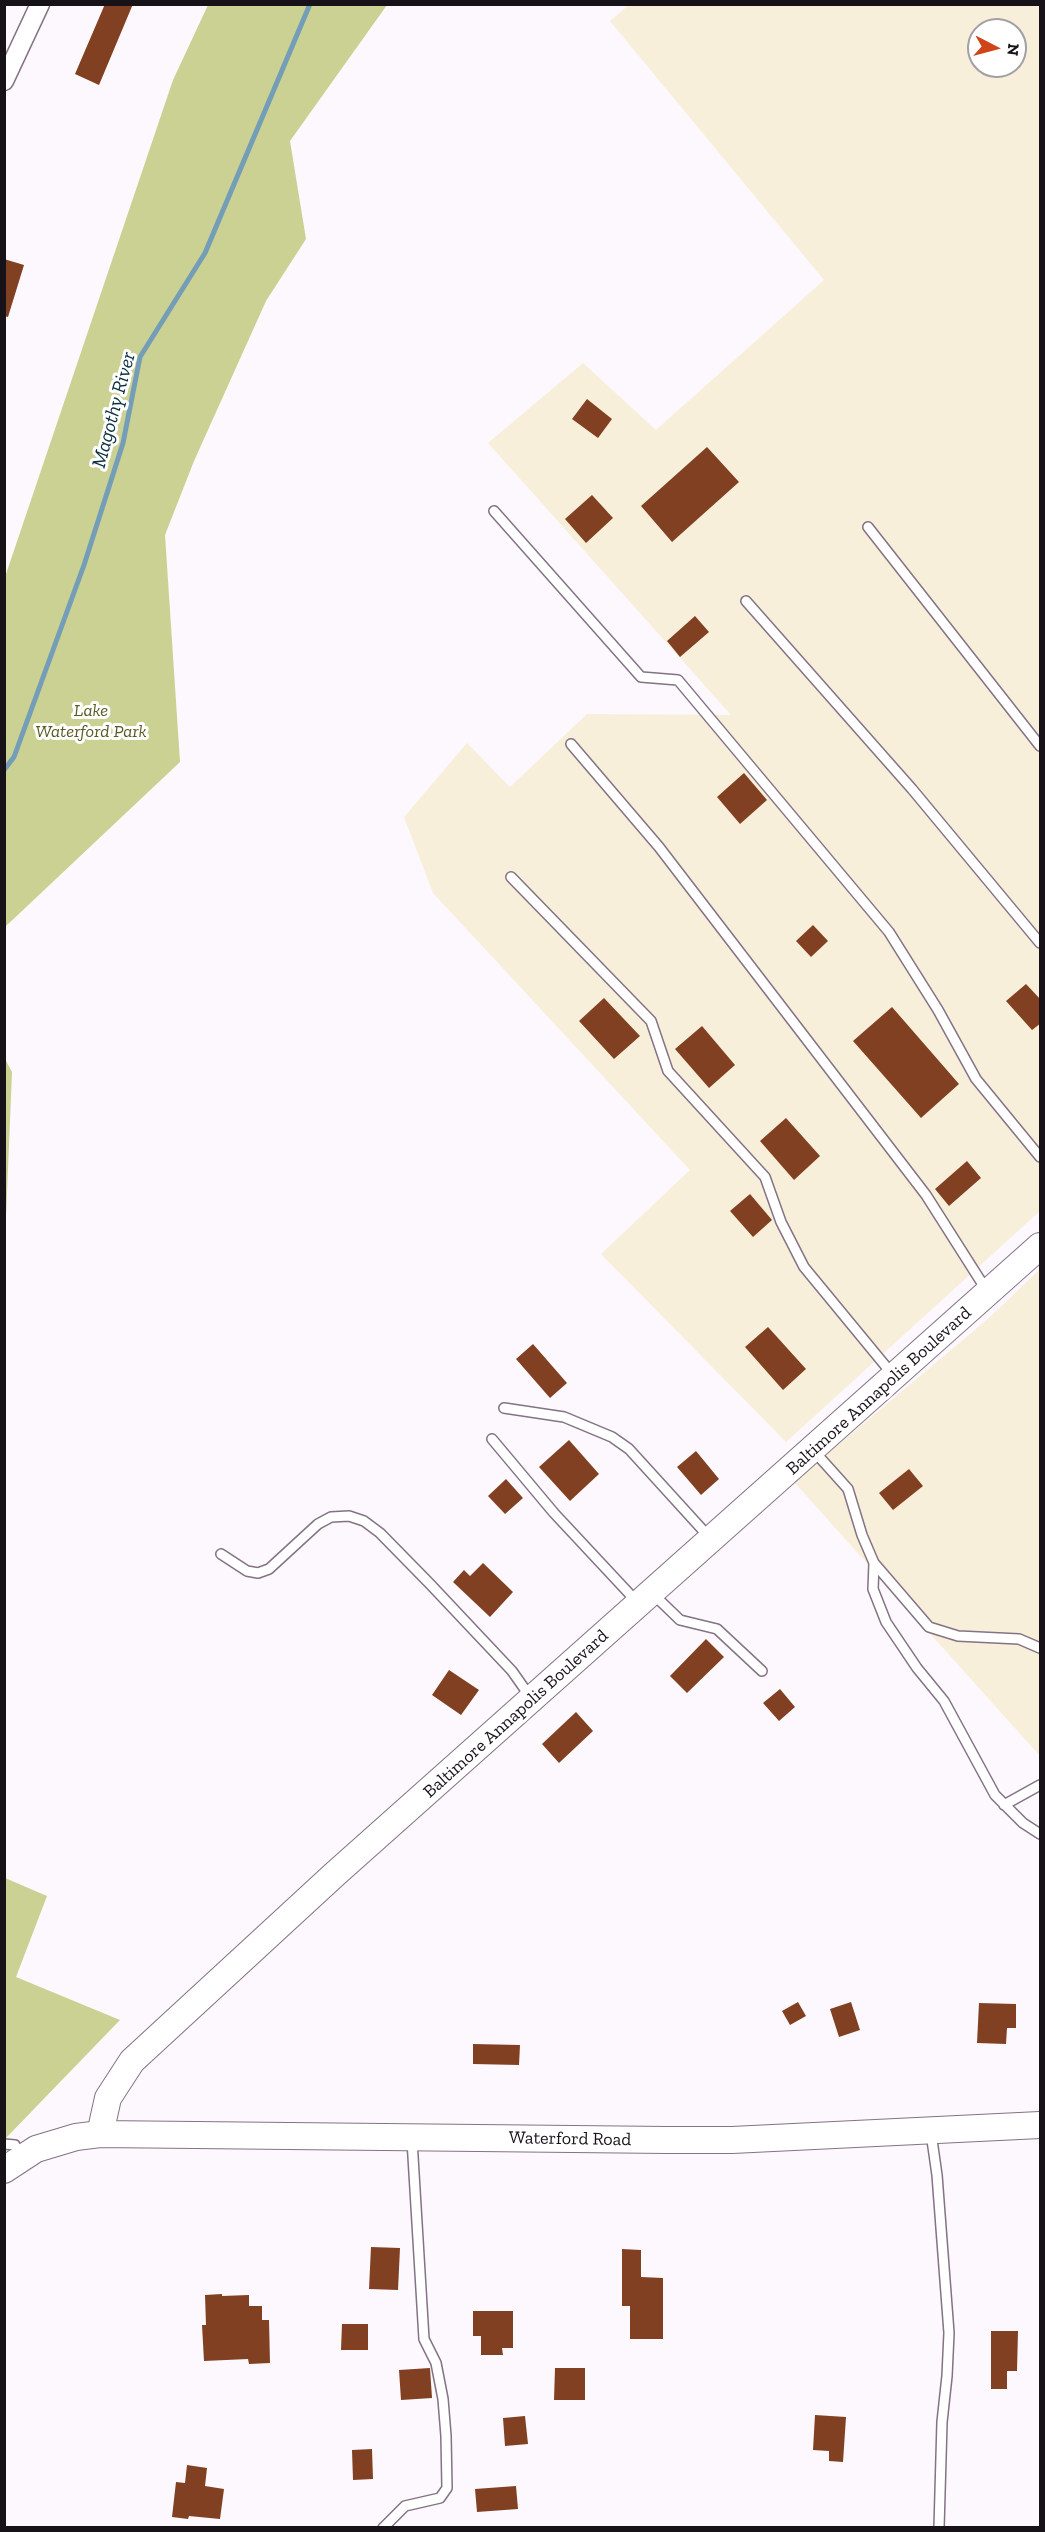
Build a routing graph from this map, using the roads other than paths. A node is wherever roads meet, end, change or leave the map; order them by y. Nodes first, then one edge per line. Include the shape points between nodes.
1 (40, 4) edge
2 (4, 81) edge
3 (494, 511) dead end
4 (868, 526) dead end
5 (746, 601) dead end
6 (571, 744) dead end
7 (1041, 746) edge
8 (511, 877) dead end
9 (1041, 943) edge
10 (1041, 1157) edge
11 (1041, 1246) edge
12 (988, 1293) junction
13 (894, 1377) junction
14 (504, 1408) dead end
15 (492, 1439) dead end
16 (813, 1450) junction
17 (712, 1540) junction
18 (221, 1554) dead end
19 (874, 1563) junction
20 (646, 1599) junction
21 (1041, 1648) edge
22 (762, 1671) dead end
23 (532, 1700) junction
24 (1041, 1785) edge
25 (1004, 1804) junction
26 (1041, 1834) edge
27 (1041, 2125) edge
28 (930, 2131) junction
29 (100, 2134) junction
30 (412, 2137) junction
31 (10, 2157) edge
32 (382, 2528) edge
33 (939, 2528) edge

1 - 2 street
3 - 10 lane via 641,677 678,680 889,932 975,1079
4 - 7 lane
5 - 9 lane
6 - 12 lane via 659,847 926,1195
8 - 13 lane via 651,1021 668,1071 765,1177 781,1222 804,1267
11 - 12 street, Baltimore Annapolis Boulevard
12 - 13 street, Baltimore Annapolis Boulevard
13 - 16 street, Baltimore Annapolis Boulevard
14 - 17 lane via 564,1417 612,1437 629,1449
15 - 20 lane via 554,1513
16 - 17 street, Baltimore Annapolis Boulevard
16 - 19 lane via 849,1489
17 - 20 street, Baltimore Annapolis Boulevard
18 - 23 lane via 258,1574 331,1517 349,1516 364,1521 512,1671
19 - 21 lane via 929,1627 958,1636 1019,1639
19 - 25 lane via 873,1590 886,1622 944,1701 995,1795
20 - 22 lane via 680,1620 717,1629
20 - 23 street, Baltimore Annapolis Boulevard
23 - 29 street, Baltimore Annapolis Boulevard via 132,2061 108,2098
24 - 25 lane
25 - 26 lane
27 - 28 street, Waterford Road
28 - 30 street, Waterford Road via 689,2140
28 - 33 lane via 949,2333
29 - 30 street, Waterford Road
29 - 31 street via 56,2142
30 - 32 lane via 424,2339 436,2363 443,2399 447,2488 440,2498 405,2506

